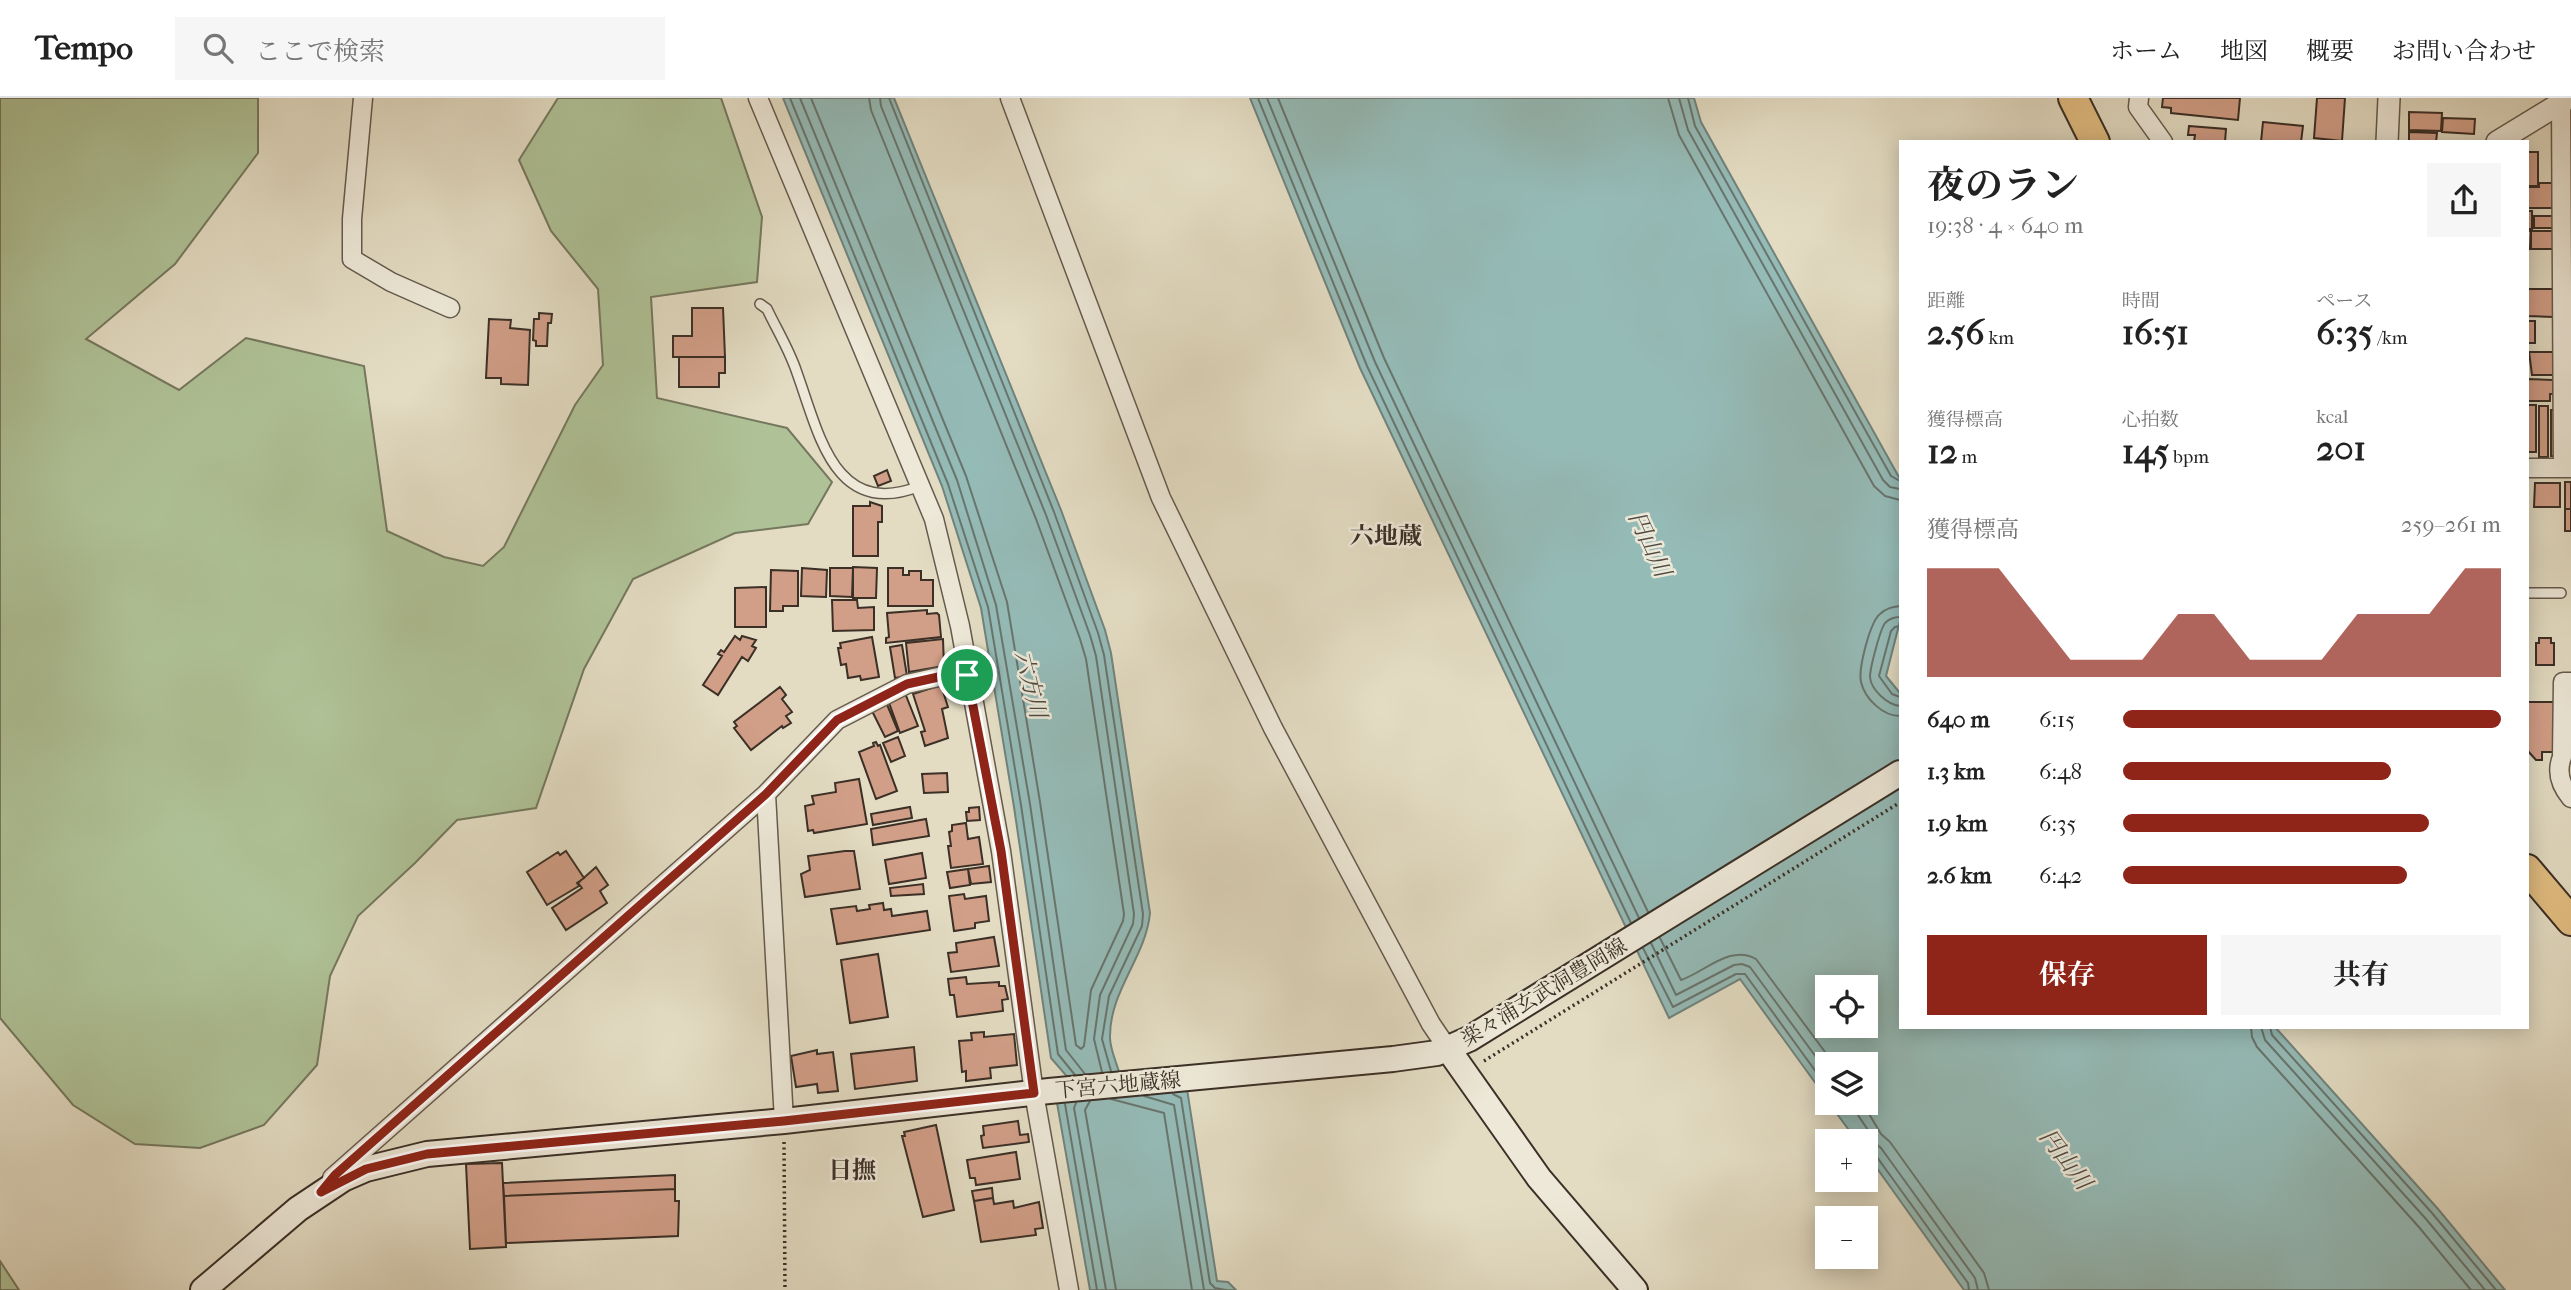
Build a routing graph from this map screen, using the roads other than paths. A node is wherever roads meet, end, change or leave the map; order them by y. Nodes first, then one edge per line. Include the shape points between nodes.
1 (363, 98) edge
2 (758, 98) edge
3 (1010, 98) edge
4 (2073, 98) edge
5 (2389, 98) edge
6 (2137, 101) edge
7 (2566, 101) edge
8 (2095, 138) edge
9 (2162, 140) edge
10 (2387, 140) edge
11 (2500, 140) edge
12 (760, 304) dead end
13 (450, 308) dead end
14 (2529, 468) edge
15 (2567, 468) edge
16 (919, 486) junction
17 (2529, 593) edge
18 (2561, 593) dead end
19 (967, 675) junction
20 (2571, 682) edge
21 (1899, 774) edge
22 (766, 794) junction
23 (2571, 798) edge
24 (2529, 871) edge
25 (2571, 921) edge
26 (1458, 1044) junction
27 (1042, 1092) junction
28 (784, 1121) junction
29 (321, 1192) junction
30 (203, 1290) edge
31 (1069, 1290) edge
32 (1635, 1290) edge

1 - 13 street via 352,258 391,282
2 - 16 street
3 - 26 street via 1161,498 1273,729 1431,1024
4 - 8 main road
5 - 10 street
6 - 9 street
7 - 11 street
7 - 15 street
12 - 16 lane via 767,309 796,370 820,441 845,479 851,485 889,495
14 - 15 street
16 - 19 street via 934,519
17 - 18 lane
19 - 22 street via 907,684 837,720
19 - 27 street
20 - 23 street via 2563,682 2559,764 2561,787
21 - 26 main road, 楽々浦玄武洞豊岡線
22 - 28 street
22 - 29 street
24 - 25 main road
26 - 27 main road, 下宮六地蔵線 via 1406,1058
26 - 32 main road, 楽々浦玄武洞豊岡線 via 1539,1178
27 - 28 main road, 下宮六地蔵線
27 - 31 street
28 - 29 main road, 下宮六地蔵線 via 427,1154 366,1169
29 - 30 main road, 下宮六地蔵線

